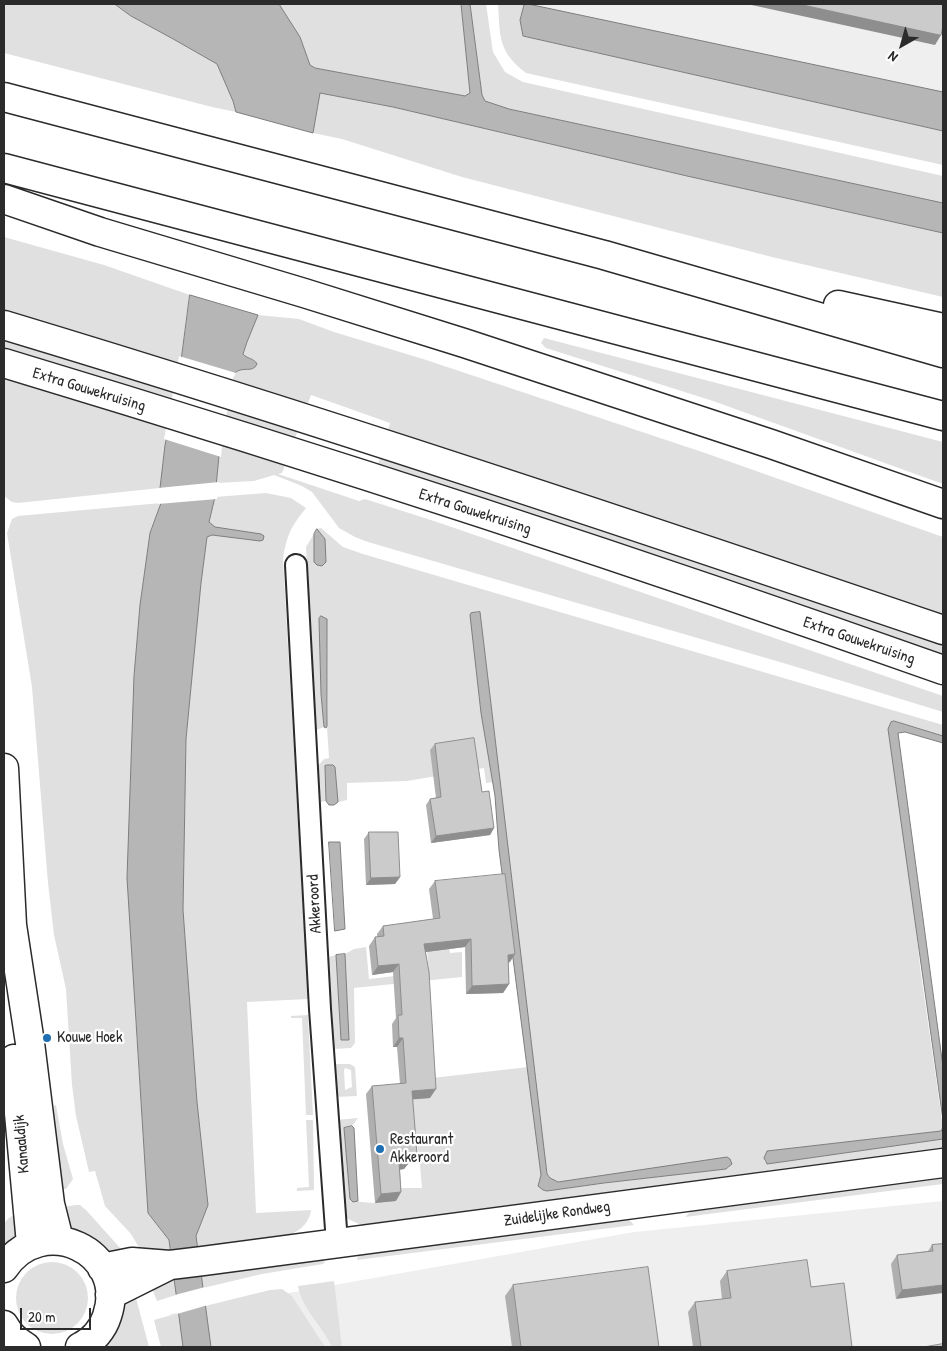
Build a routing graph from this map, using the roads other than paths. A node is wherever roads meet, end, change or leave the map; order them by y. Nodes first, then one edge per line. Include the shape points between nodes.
1 (4, 97) edge
2 (4, 168) edge
3 (4, 199) edge
4 (604, 255) junction
5 (4, 325) edge
6 (943, 328) edge
7 (943, 353) edge
8 (4, 363) edge
9 (943, 416) edge
10 (943, 504) edge
11 (296, 565) dead end
12 (943, 630) edge
13 (943, 670) edge
14 (4, 768) edge
15 (12, 925) junction
16 (943, 1163) edge
17 (59, 1240) junction
18 (338, 1243) junction
19 (31, 1244) junction
20 (170, 1265) junction
21 (4, 1268) edge
22 (102, 1268) junction
23 (110, 1295) junction
24 (4, 1325) edge
25 (26, 1347) edge
26 (80, 1347) edge

1 - 4 main road
2 - 9 main road
3 - 10 main road via 100,232 464,343
4 - 6 main road
4 - 7 main road
5 - 12 main road via 553,498
8 - 13 main road, Extra Gouwekruising via 371,478
11 - 18 street, Akkeroord via 320,1009
14 - 15 main road, Kanaaldijk
15 - 17 main road, Kanaaldijk via 50,1204
15 - 19 main road, Kanaaldijk via 9,1011
16 - 18 main road, Zuidelijke Rondweg
17 - 19 main road
17 - 22 main road via 88,1252
18 - 20 main road, Zuidelijke Rondweg
19 - 21 main road
20 - 22 main road, Zuidelijke Rondweg via 132,1262
20 - 23 main road, Zuidelijke Rondweg
22 - 23 main road via 107,1276
23 - 26 main road via 102,1327
24 - 25 main road

